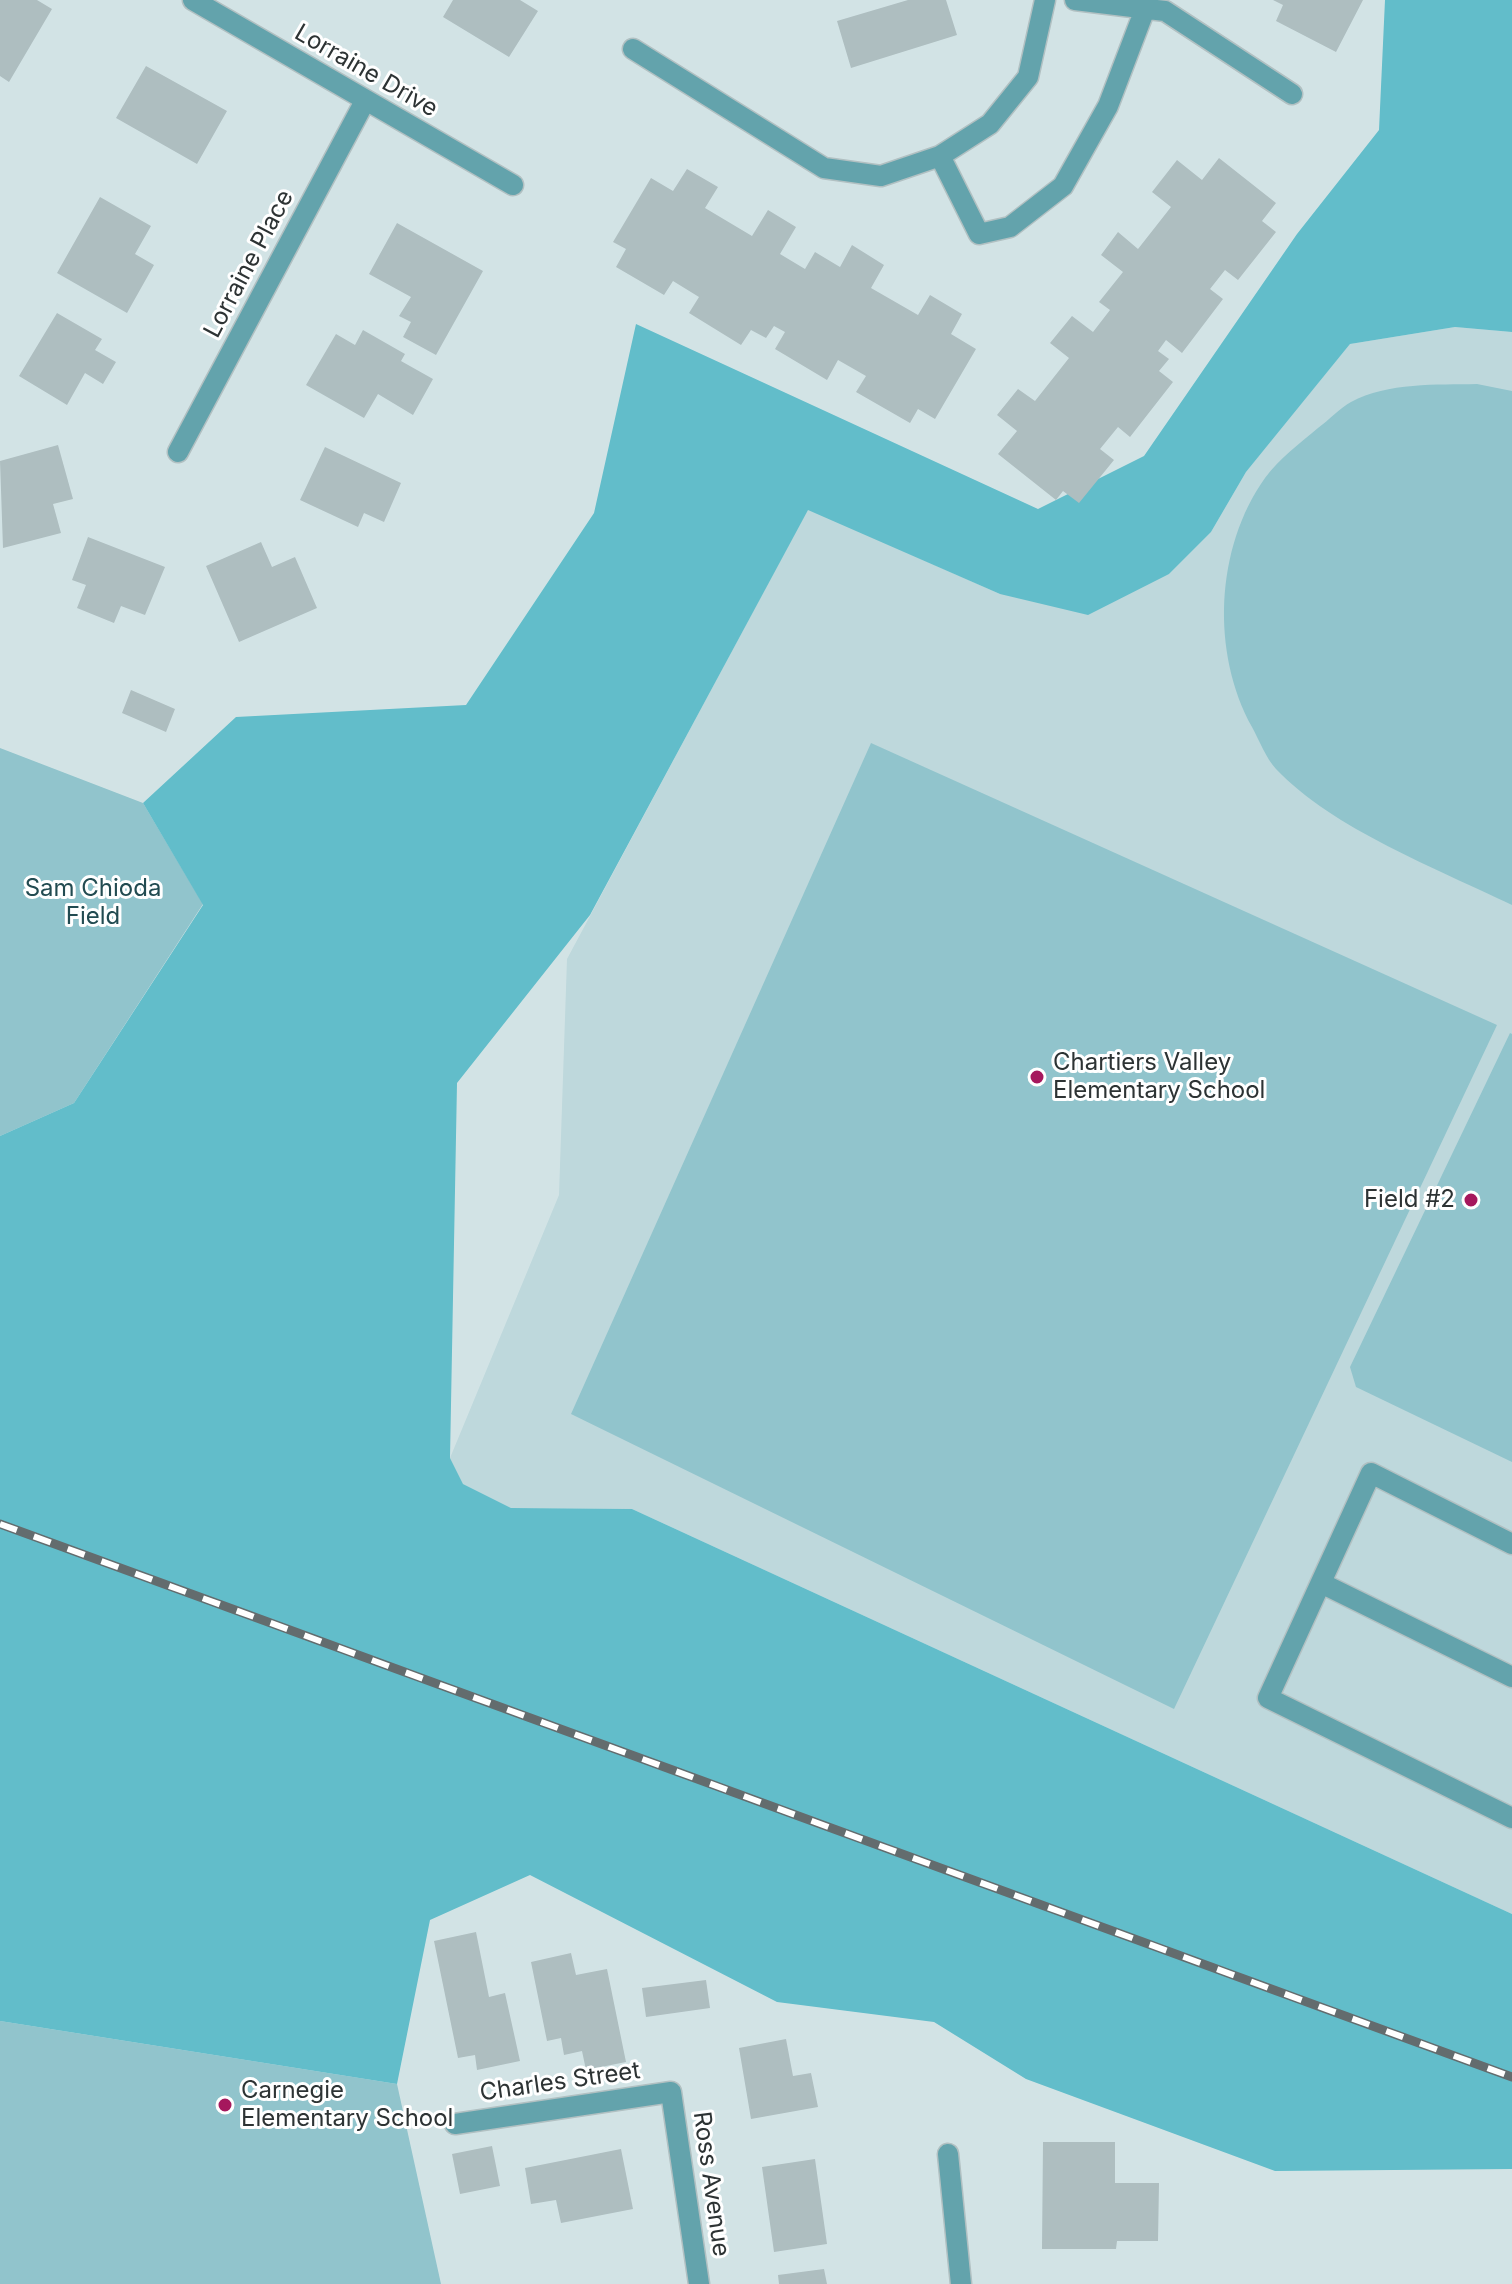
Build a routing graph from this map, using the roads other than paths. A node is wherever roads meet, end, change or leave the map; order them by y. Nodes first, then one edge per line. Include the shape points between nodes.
1 (193, 0) edge
2 (1045, 0) edge
3 (1075, 0) edge
4 (1145, 9) junction
5 (633, 49) dead end
6 (1292, 94) dead end
7 (365, 101) junction
8 (940, 156) junction
9 (513, 185) dead end
10 (178, 452) dead end
11 (1512, 1544) edge
12 (1321, 1583) junction
13 (1512, 1677) edge
14 (1512, 1818) edge
15 (671, 2092) joint
16 (455, 2124) dead end
17 (948, 2154) dead end
18 (699, 2284) edge
19 (961, 2284) edge

1 - 7 street, Lorraine Drive
2 - 8 street via 1028,77 990,124
3 - 4 street
4 - 6 street via 1165,11
4 - 8 street via 1108,106 1063,186 1010,227 979,234
5 - 8 street via 824,168 881,176
7 - 9 street, Lorraine Drive
7 - 10 street, Lorraine Place
11 - 12 street via 1371,1473
12 - 13 street
12 - 14 street via 1268,1698
15 - 16 street, Charles Street
15 - 18 street, Ross Avenue
17 - 19 street

